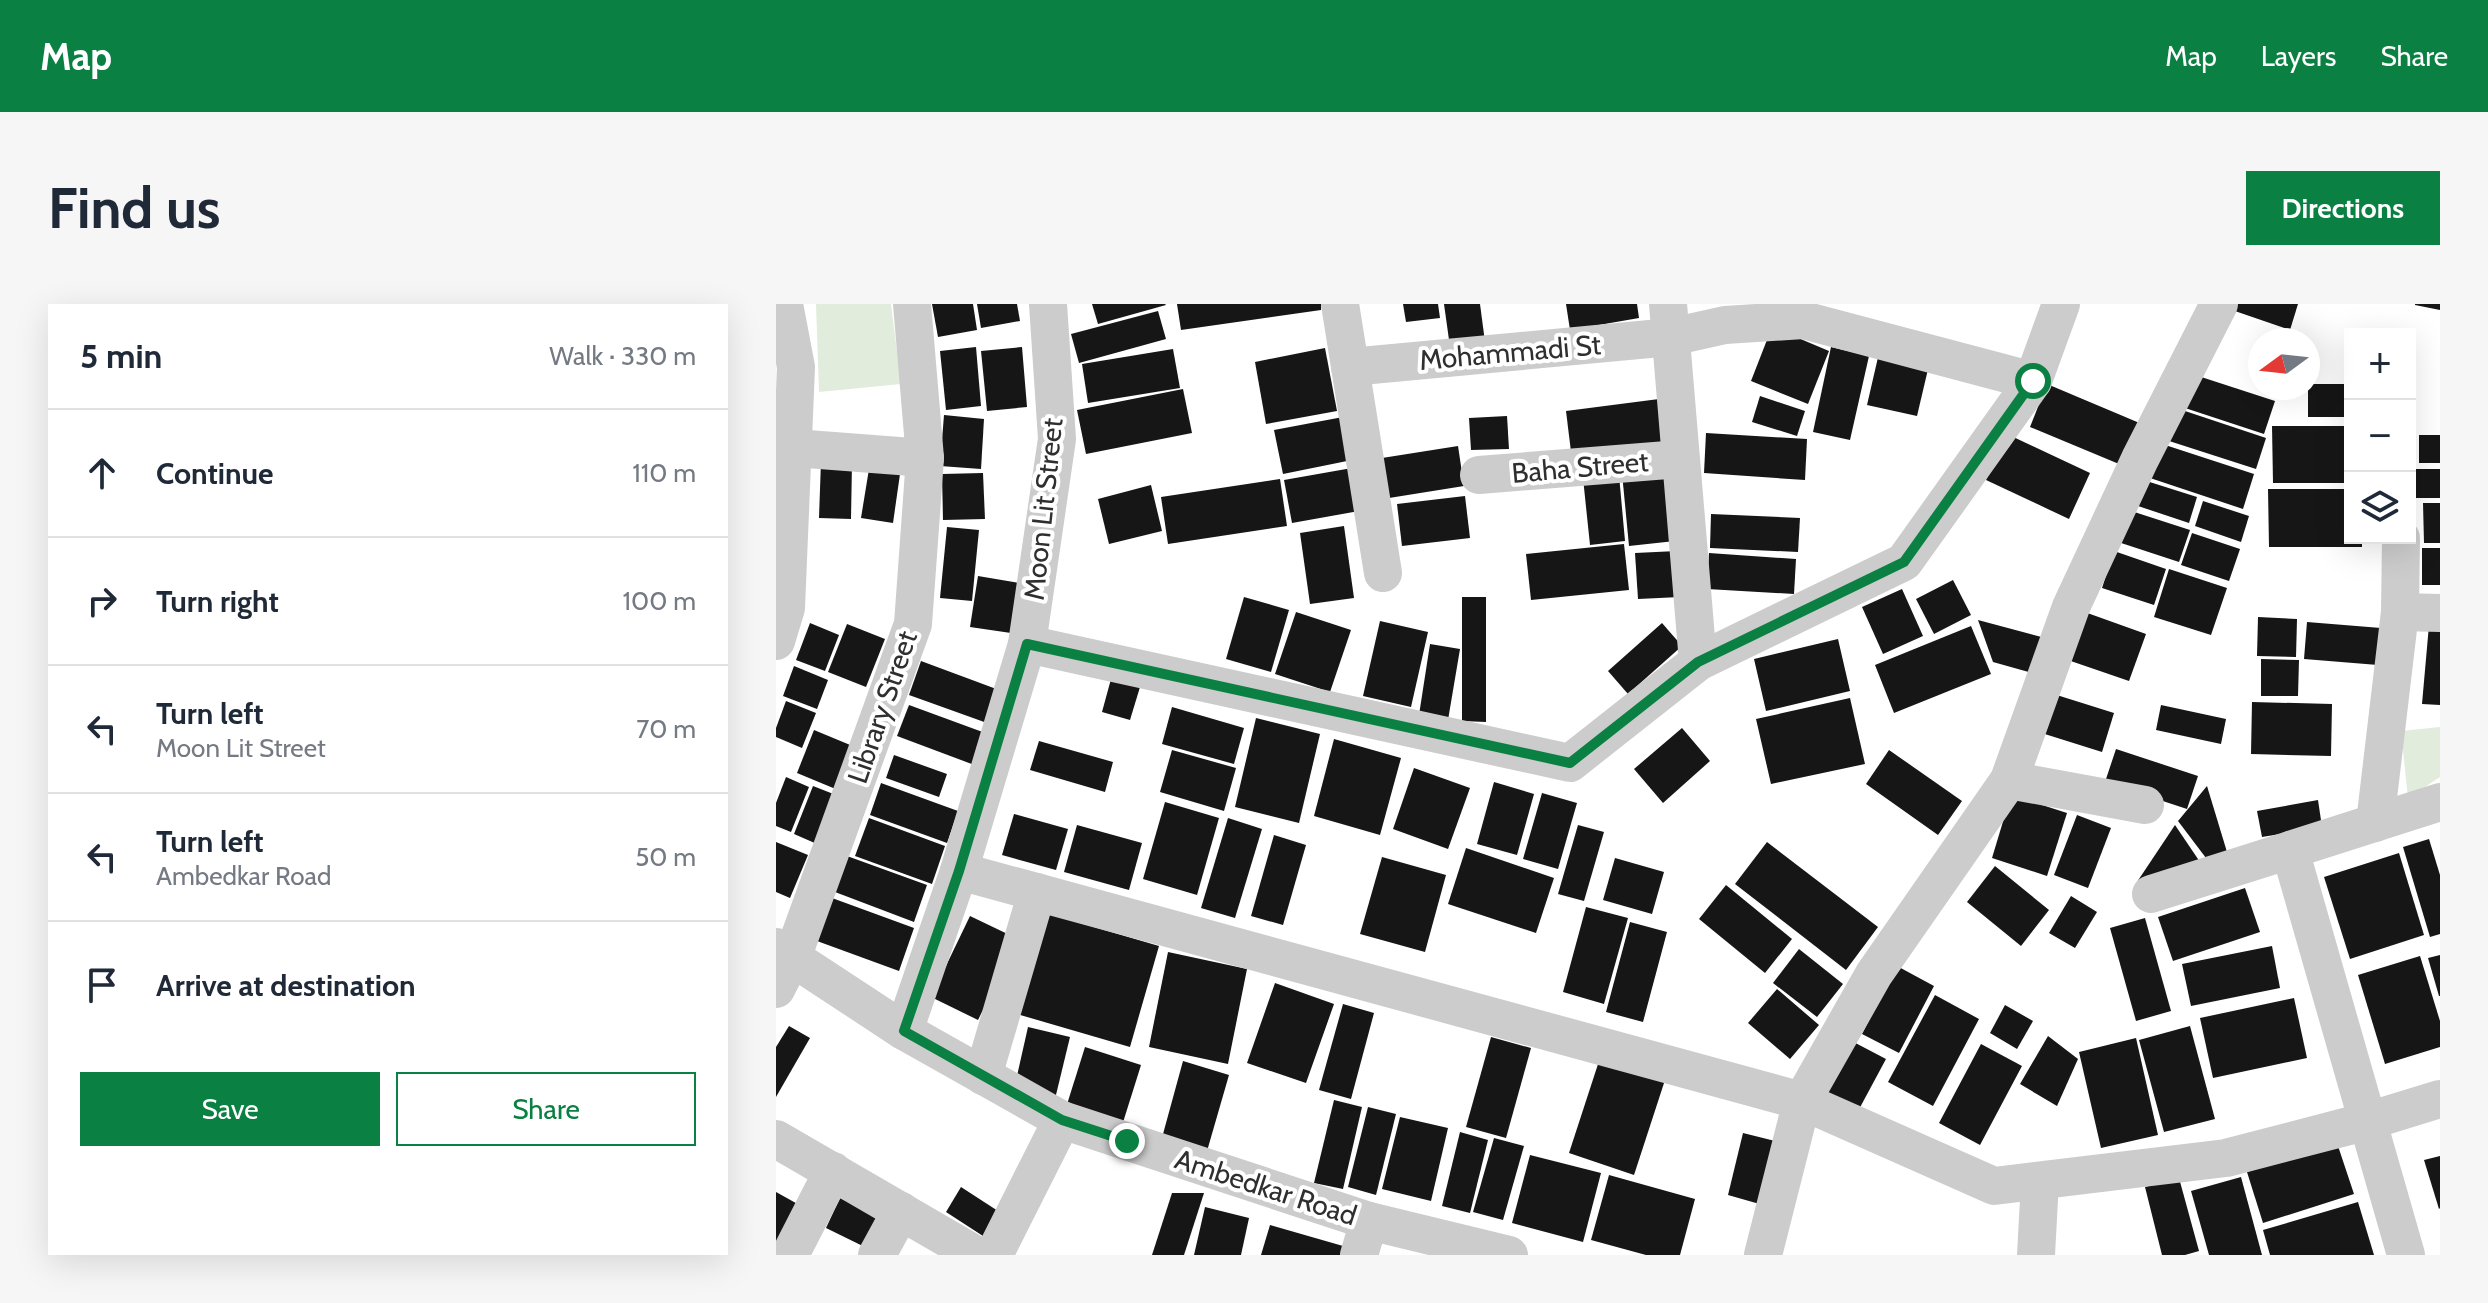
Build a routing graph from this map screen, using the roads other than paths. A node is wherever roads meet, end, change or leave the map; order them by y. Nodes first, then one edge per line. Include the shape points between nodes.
1 (784, 304) edge
2 (912, 304) edge
3 (1048, 304) edge
4 (1340, 304) edge
5 (2061, 304) edge
6 (2219, 304) edge
7 (1670, 320) edge
8 (1350, 367) junction
9 (786, 368) edge
10 (2033, 381) junction
11 (794, 448) junction
12 (925, 458) junction
13 (1680, 459) junction
14 (1479, 475) dead end
15 (2401, 544) edge
16 (1383, 573) dead end
17 (2400, 612) junction
18 (2440, 613) edge
19 (776, 641) edge
20 (1027, 644) junction
21 (1698, 662) junction
22 (2009, 780) junction
23 (2440, 802) edge
24 (2145, 805) dead end
25 (2375, 823) junction
26 (2290, 850) junction
27 (959, 871) junction
28 (1037, 892) junction
29 (2151, 894) dead end
30 (781, 964) edge
31 (904, 1031) junction
32 (983, 1076) junction
33 (2440, 1099) edge
34 (1802, 1101) junction
35 (1062, 1120) junction
36 (2368, 1121) junction
37 (776, 1139) edge
38 (833, 1171) junction
39 (2040, 1181) junction
40 (901, 1211) junction
41 (1364, 1238) edge
42 (790, 1255) edge
43 (877, 1255) edge
44 (976, 1255) edge
45 (994, 1255) edge
46 (1509, 1255) edge
47 (1763, 1255) edge
48 (2036, 1255) edge
49 (2406, 1255) edge

1 - 9 street
2 - 12 street, Library Street
3 - 20 street, Moon Lit Street via 1057,439
4 - 8 street
5 - 10 street
6 - 22 street via 2071,607
7 - 8 street, Mohammadi St
7 - 10 street, Mohammadi St via 1725,325 1803,320
7 - 13 street
8 - 16 street
9 - 11 street
10 - 21 street via 1904,562
11 - 12 street
11 - 19 street via 786,608
12 - 30 street, Library Street via 913,624
13 - 14 street, Baha Street
13 - 21 street
15 - 17 street
17 - 18 street
17 - 25 street
20 - 21 street via 1570,763
20 - 27 street, Moon Lit Street
22 - 24 street
22 - 34 street via 1874,974
23 - 25 street
25 - 26 street
26 - 29 street
26 - 36 street
27 - 28 street
27 - 31 street, Moon Lit Street
28 - 32 street
28 - 34 street
30 - 31 street, Ambedkar Road
31 - 32 street, Ambedkar Road
32 - 35 street, Ambedkar Road
33 - 36 street
34 - 39 street via 1994,1186
34 - 47 street
35 - 41 street, Ambedkar Road
35 - 45 street
36 - 39 street via 2226,1158
36 - 49 street
37 - 38 street
38 - 40 street
38 - 42 street
39 - 48 street
40 - 43 street
40 - 44 street
41 - 46 street, Ambedkar Road

